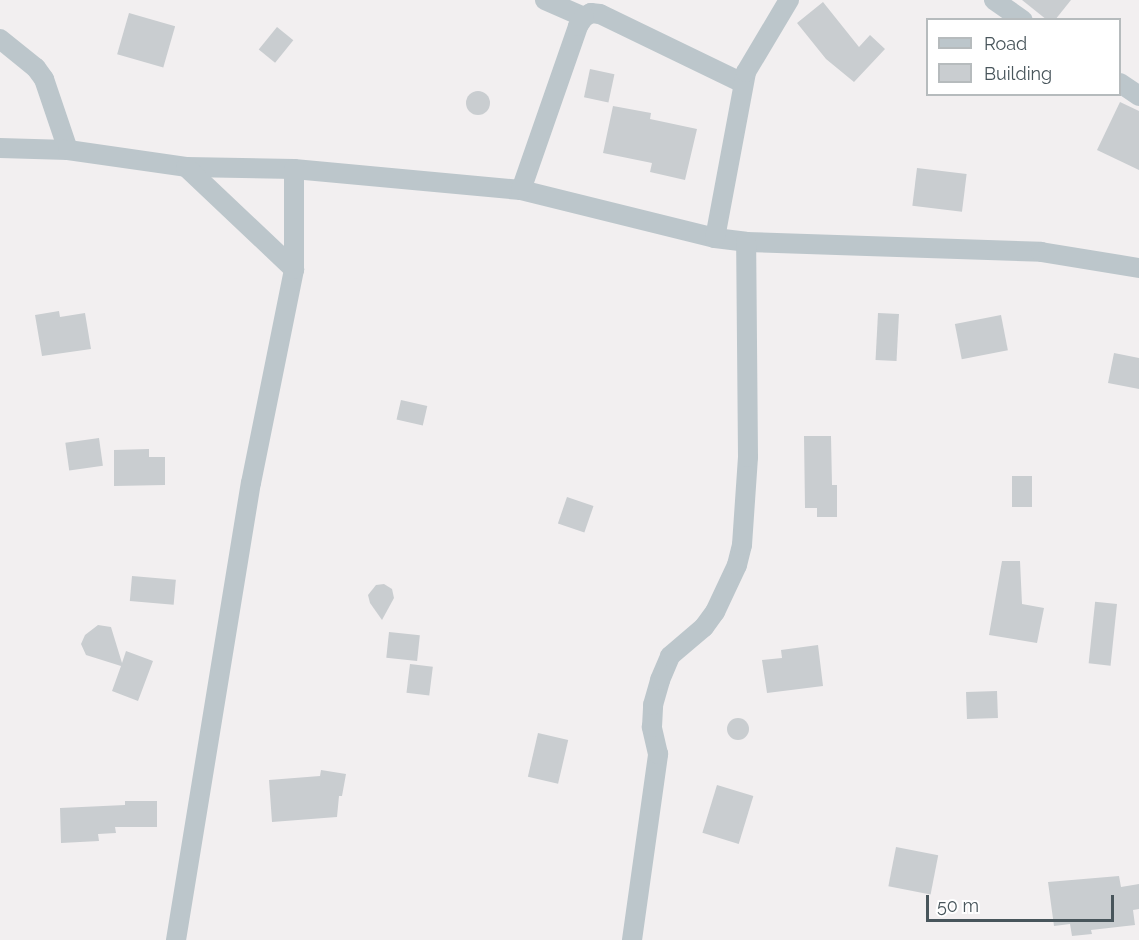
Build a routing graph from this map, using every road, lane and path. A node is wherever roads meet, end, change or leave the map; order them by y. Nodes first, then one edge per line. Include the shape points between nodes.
1 (544, 0) edge
2 (789, 0) edge
3 (994, 0) edge
4 (584, 16) junction
5 (1020, 18) edge
6 (0, 39) edge
7 (743, 82) junction
8 (1121, 84) edge
9 (1139, 96) edge
10 (0, 148) edge
11 (68, 150) junction
12 (186, 167) junction
13 (294, 169) junction
14 (521, 190) junction
15 (715, 238) junction
16 (746, 242) junction
17 (1139, 268) edge
18 (294, 269) junction
19 (176, 940) edge
20 (632, 940) edge

1 - 4 street
2 - 7 street via 750,62
3 - 5 street
4 - 7 street via 600,14
4 - 14 street
6 - 11 street via 44,79
7 - 15 street
8 - 9 street
10 - 11 street
11 - 12 street
12 - 13 street
12 - 18 street
13 - 14 street
13 - 18 street
14 - 15 street
15 - 16 street
16 - 17 street via 1041,252
16 - 20 street via 748,457 742,546 716,612 670,656 653,705 652,727 658,754
18 - 19 street via 251,483

